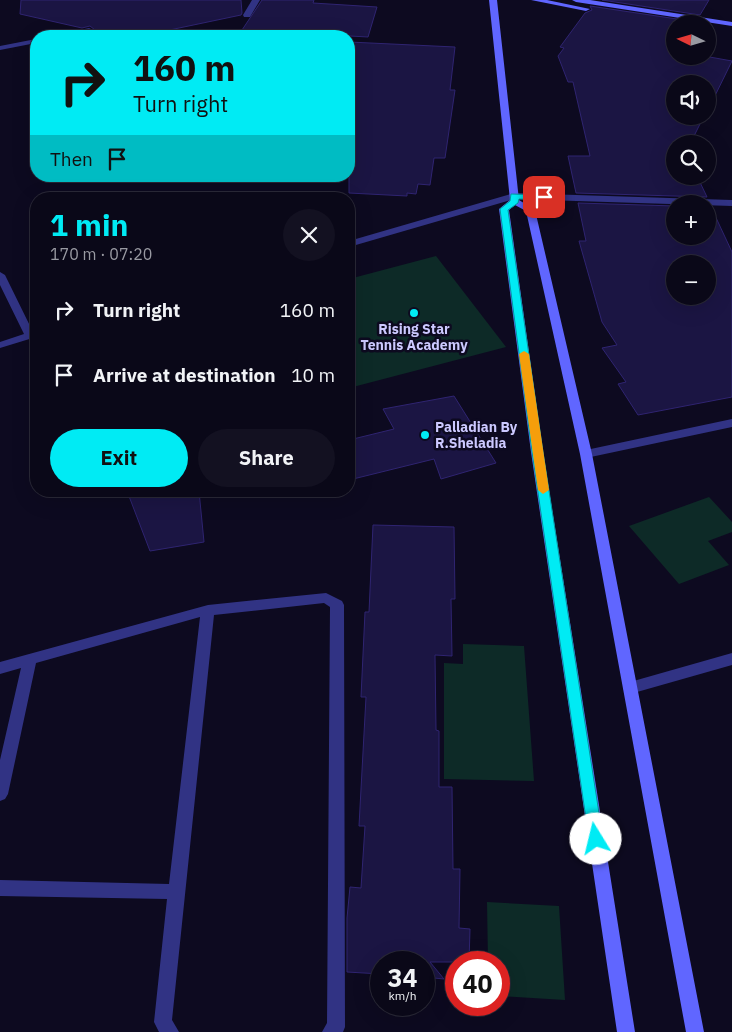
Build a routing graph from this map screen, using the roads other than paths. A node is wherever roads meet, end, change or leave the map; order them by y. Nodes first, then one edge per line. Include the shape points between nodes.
1 (256, 0) edge
2 (493, 0) edge
3 (535, 0) edge
4 (576, 0) edge
5 (247, 15) dead end
6 (666, 22) edge
7 (732, 24) edge
8 (716, 30) edge
9 (732, 32) edge
10 (30, 41) edge
11 (0, 48) edge
12 (514, 199) junction
13 (732, 203) edge
14 (355, 242) edge
15 (0, 274) edge
16 (30, 329) edge
17 (30, 336) edge
18 (0, 345) edge
19 (732, 422) edge
20 (586, 454) junction
21 (208, 610) junction
22 (30, 659) junction
23 (732, 659) edge
24 (0, 668) edge
25 (630, 688) junction
26 (0, 794) edge
27 (0, 888) edge
28 (176, 892) junction
29 (170, 1032) edge
30 (331, 1032) edge
31 (626, 1032) edge
32 (695, 1032) edge

1 - 5 street
2 - 12 street
3 - 6 street
4 - 7 street
8 - 9 street
10 - 11 street
12 - 13 street
12 - 14 street
12 - 20 street via 530,210
12 - 31 street via 504,209 537,452
15 - 16 street
17 - 18 street
19 - 20 street
20 - 25 street
21 - 22 street
21 - 28 street
21 - 30 street via 326,598 337,605 336,1027
22 - 24 street
22 - 26 street
23 - 25 street
25 - 32 street
27 - 28 street
28 - 29 street via 163,1022

